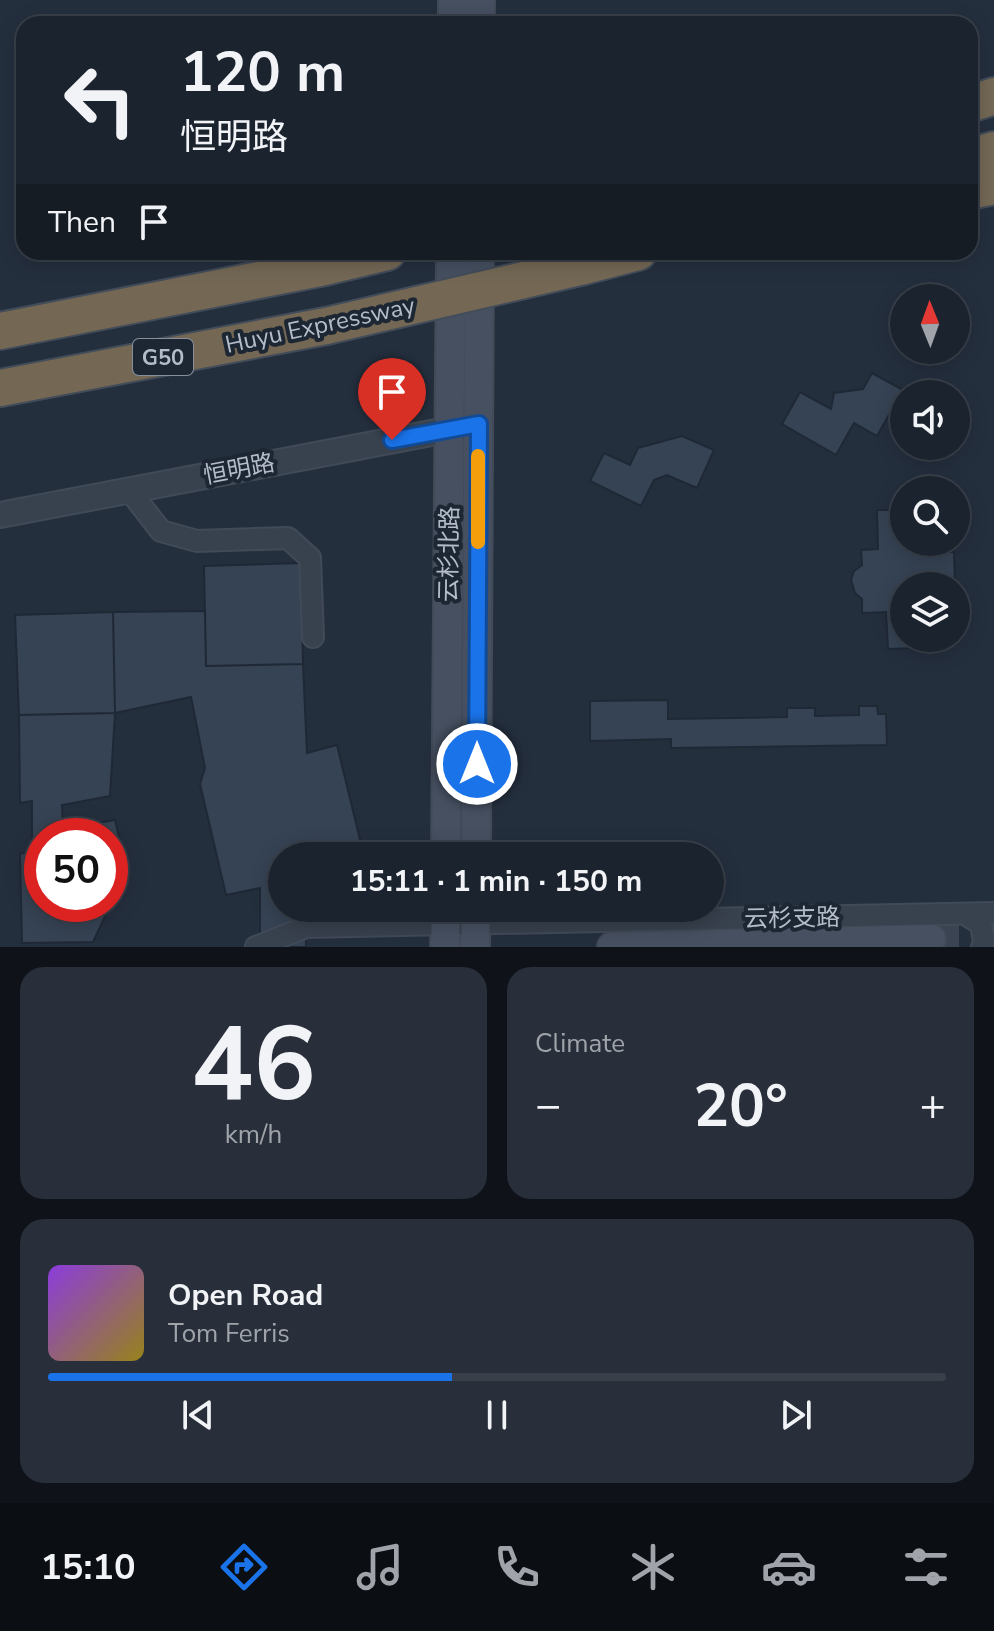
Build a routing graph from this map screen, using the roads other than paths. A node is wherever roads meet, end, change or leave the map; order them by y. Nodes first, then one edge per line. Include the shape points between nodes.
1 (354, 260) edge
2 (451, 260) edge
3 (479, 260) edge
4 (607, 260) edge
5 (0, 331) edge
6 (0, 388) edge
7 (479, 424) junction
8 (450, 428) junction
9 (129, 490) junction
10 (0, 515) edge
11 (313, 637) dead end
12 (446, 842) edge
13 (476, 842) edge
14 (994, 913) edge
15 (965, 914) junction
16 (476, 926) edge
17 (445, 927) edge
18 (931, 939) dead end
19 (256, 947) edge
20 (612, 947) edge
21 (982, 947) edge

1 - 5 highway, G50
2 - 8 main road, 云杉北路
3 - 7 main road, 云杉北路
4 - 6 highway, Huyu Expressway / G50, bridge via 326,326
7 - 8 street, 恒明路
7 - 13 main road, 云杉北路
8 - 9 street, 恒明路
8 - 12 main road, 云杉北路
9 - 10 street, 恒明路
9 - 11 street via 161,531 197,541 288,538 310,558
14 - 15 street, 云杉支路
15 - 16 street, 云杉支路
15 - 21 street via 981,924
16 - 17 street, 云杉支路
17 - 19 street, 云杉支路 via 306,927
18 - 20 main road

